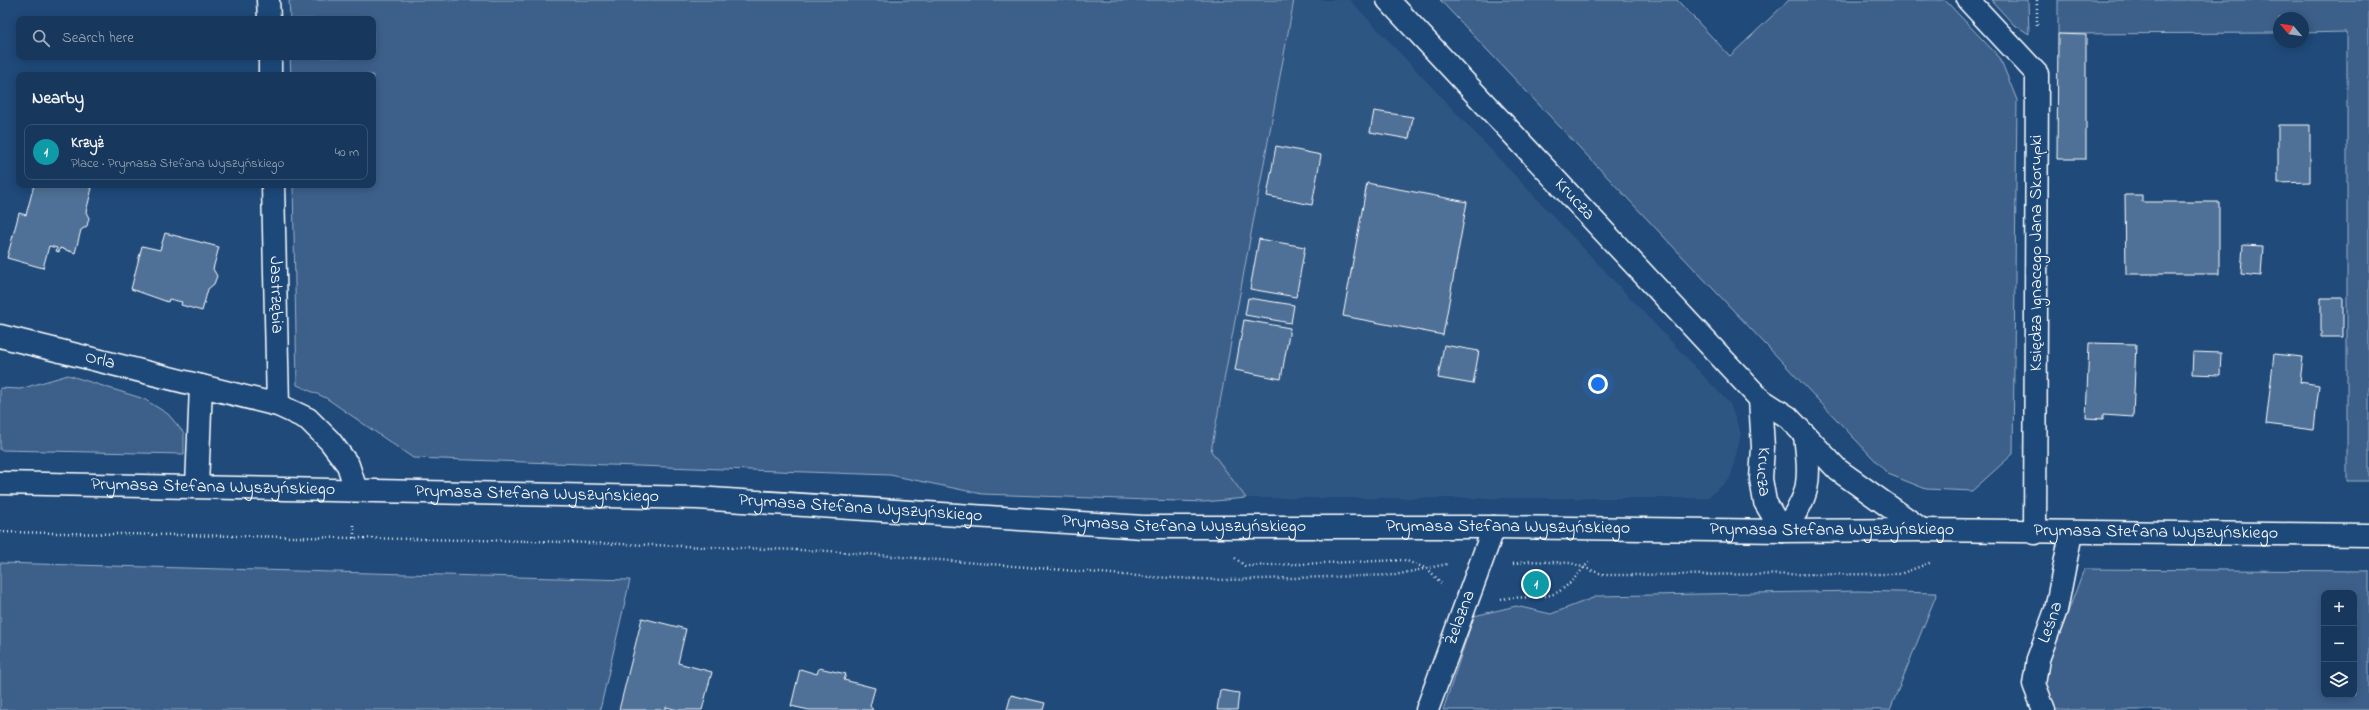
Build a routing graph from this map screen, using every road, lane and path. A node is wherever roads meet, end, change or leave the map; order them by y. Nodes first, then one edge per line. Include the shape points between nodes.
1 (268, 0) edge
2 (1388, 0) edge
3 (1968, 0) edge
4 (269, 16) edge
5 (270, 60) edge
6 (270, 72) edge
7 (273, 188) edge
8 (0, 336) edge
9 (201, 386) junction
10 (1760, 399) junction
11 (278, 405) junction
12 (1805, 435) junction
13 (0, 483) edge
14 (197, 486) junction
15 (356, 490) junction
16 (1494, 527) junction
17 (1922, 530) junction
18 (0, 532) edge
19 (1782, 532) junction
20 (2035, 533) junction
21 (2071, 533) junction
22 (2369, 535) edge
23 (1233, 557) dead end
24 (1594, 557) dead end
25 (1934, 561) dead end
26 (1478, 568) junction
27 (1583, 568) junction
28 (1428, 569) junction
29 (1442, 584) dead end
30 (1495, 600) dead end
31 (1427, 710) edge
32 (2044, 710) edge

1 - 4 street
2 - 10 street, Krucza
3 - 20 street, Księdza Ignacego Jana Skorupki via 2037,74
5 - 6 street
7 - 11 street, Jastrzębia
8 - 9 street, Orla
9 - 11 street, Orla
9 - 14 street
10 - 12 street, Krucza via 1780,411
10 - 19 street, Krucza via 1763,448 1761,479 1765,502
11 - 15 street, Orla via 308,419 330,441 348,465
12 - 17 street, Krucza via 1838,470
12 - 19 street, Krucza via 1808,466 1806,493 1798,513
13 - 14 street, Prymasa Stefana Wyszyńskiego
14 - 15 street, Prymasa Stefana Wyszyńskiego
15 - 16 street, Prymasa Stefana Wyszyńskiego via 697,498 1143,527
16 - 19 street, Prymasa Stefana Wyszyńskiego
16 - 26 street, Żelazna
17 - 19 street, Prymasa Stefana Wyszyńskiego
17 - 20 street, Prymasa Stefana Wyszyńskiego
18 - 28 path via 532,541 829,551 1149,577 1226,580 1395,575
20 - 21 street, Prymasa Stefana Wyszyńskiego
21 - 22 street, Prymasa Stefana Wyszyńskiego
21 - 32 street, Leśna via 2056,610 2038,659 2034,684
23 - 28 path via 1245,566 1404,560
24 - 27 path
25 - 27 path via 1900,574 1605,575
26 - 27 path via 1530,561 1571,563
26 - 28 path via 1448,564
26 - 31 street, Żelazna
27 - 30 path via 1564,588 1549,596 1514,596
28 - 29 path

